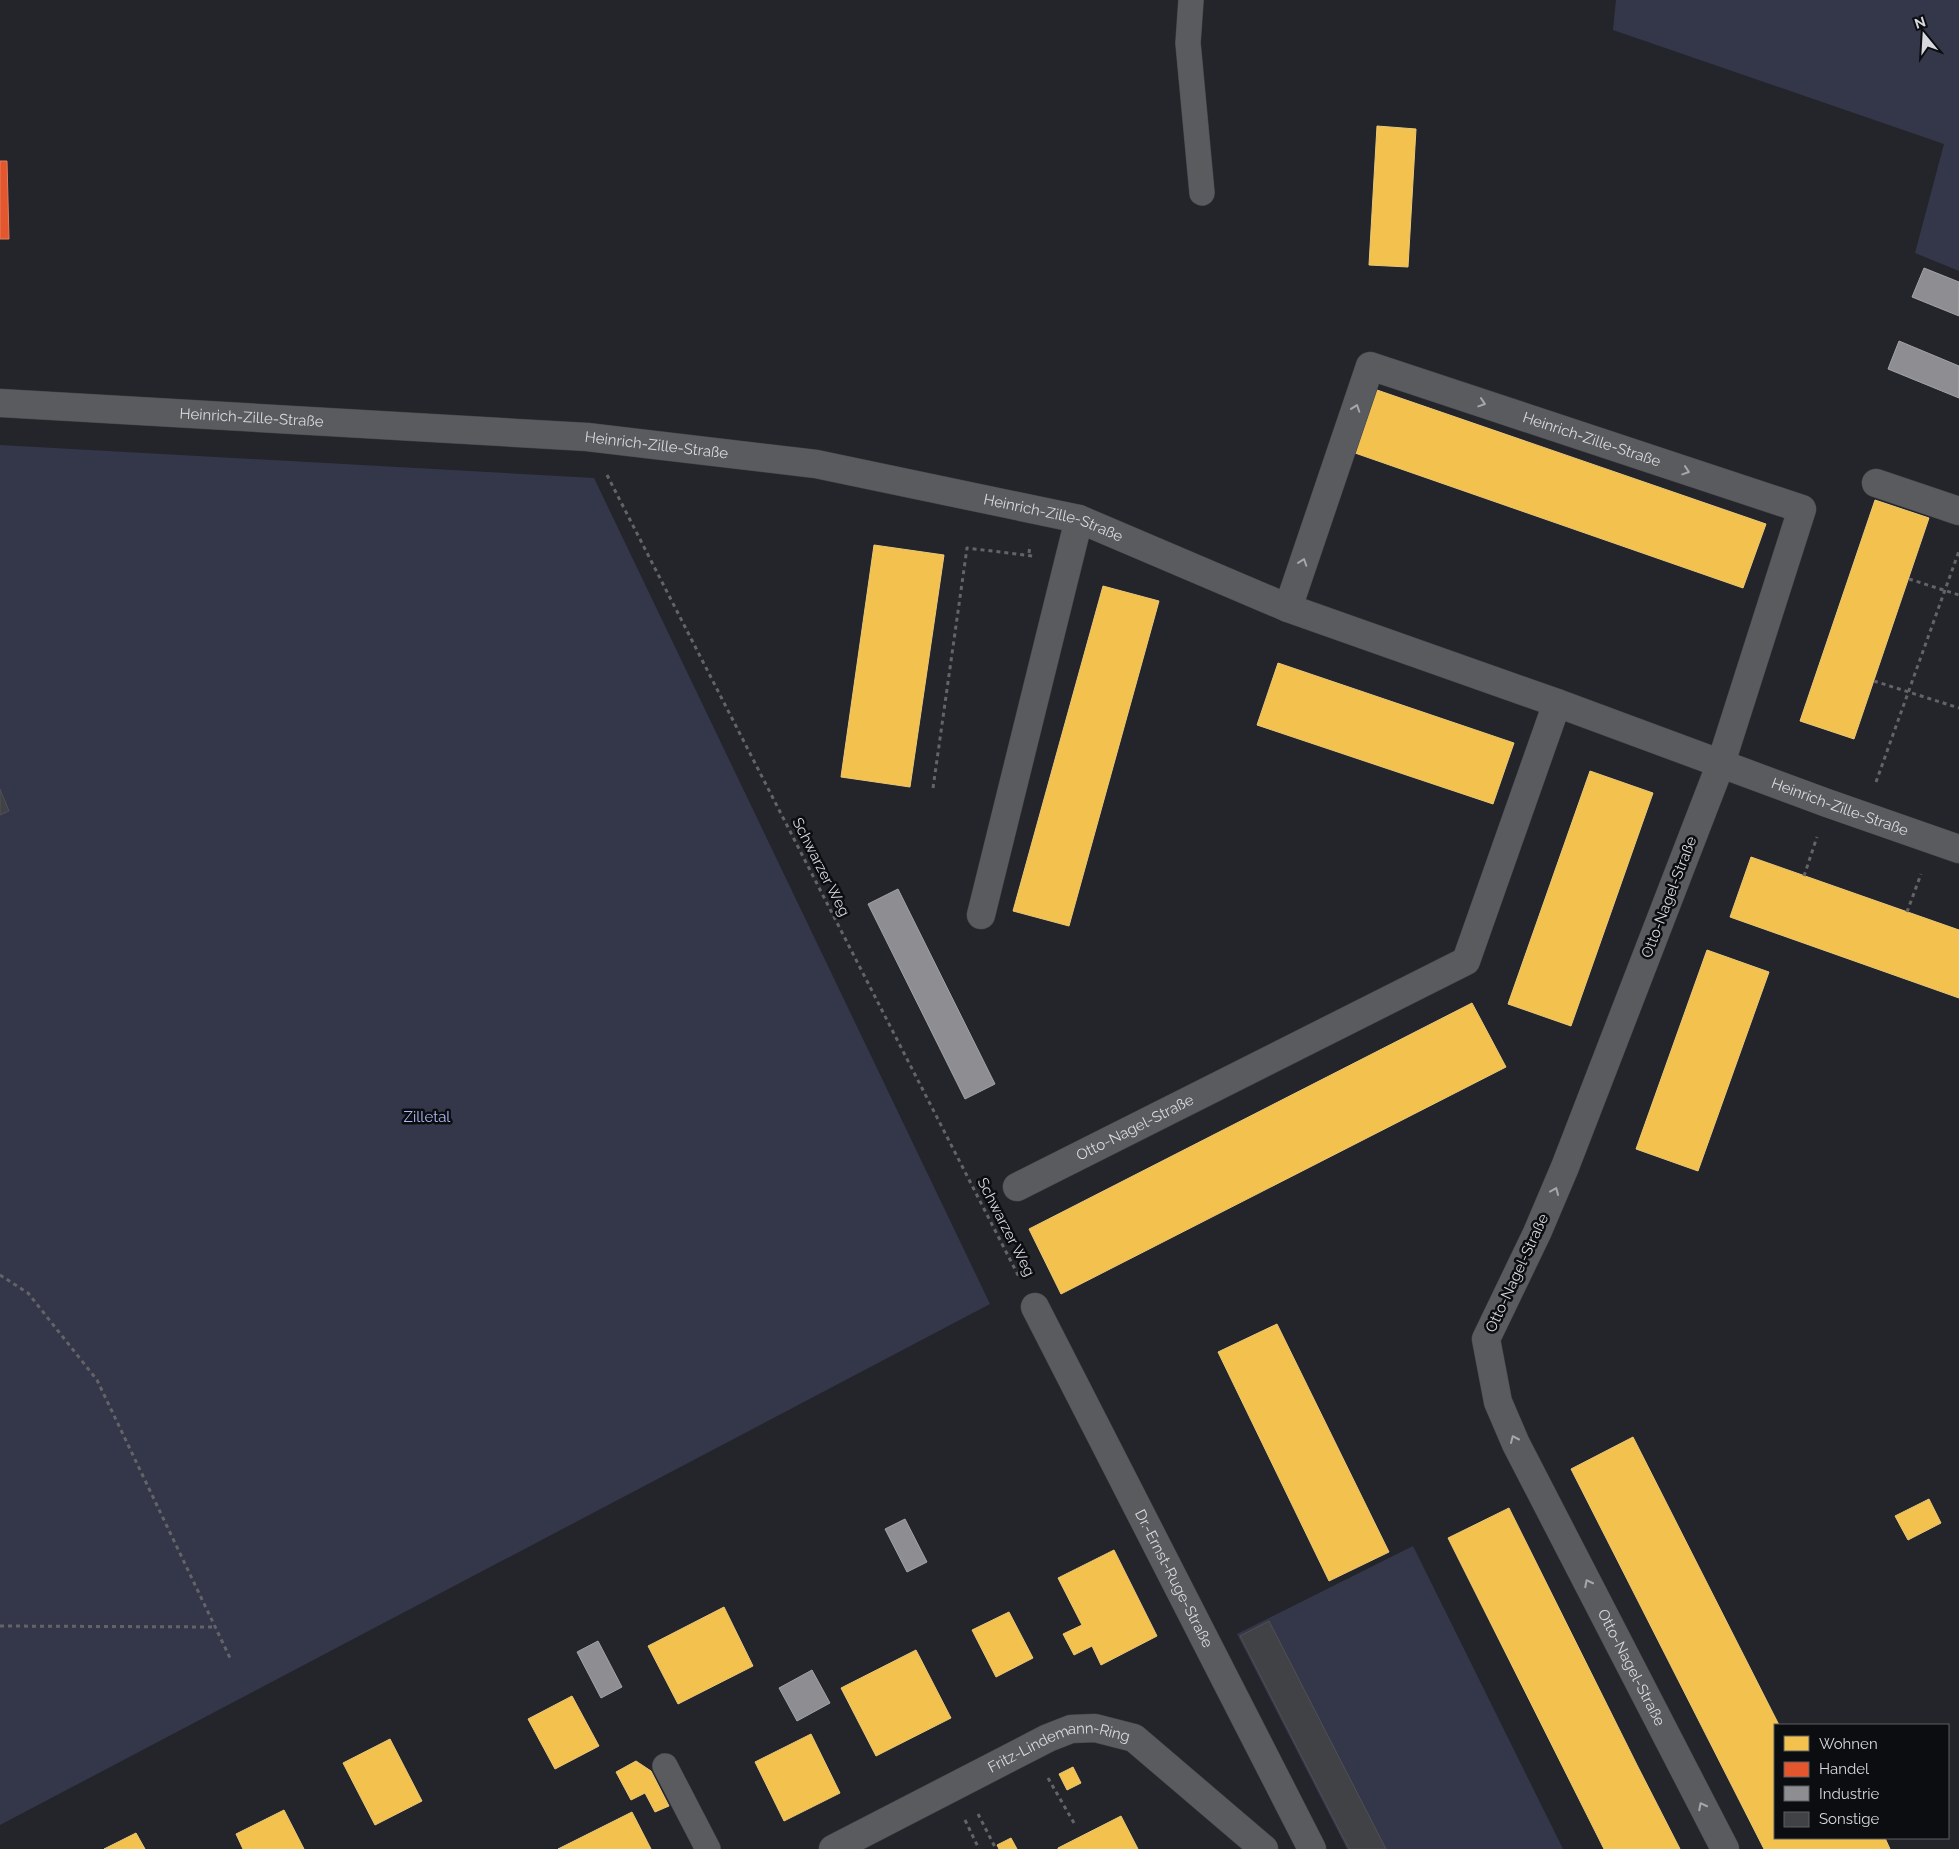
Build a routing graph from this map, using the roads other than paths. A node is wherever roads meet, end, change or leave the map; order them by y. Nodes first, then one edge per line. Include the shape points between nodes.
1 (1191, 0) edge
2 (1202, 193) dead end
3 (0, 404) edge
4 (1876, 483) dead end
5 (1959, 511) edge
6 (1079, 519) junction
7 (1288, 608) junction
8 (1557, 702) junction
9 (1722, 763) junction
10 (1959, 849) edge
11 (981, 915) dead end
12 (1017, 1188) dead end
13 (1035, 1307) road end
14 (666, 1766) dead end
15 (708, 1849) edge
16 (832, 1849) edge
17 (1264, 1849) edge
18 (1312, 1849) edge
19 (1725, 1849) edge

1 - 2 lane via 1188,43
3 - 6 street, Heinrich-Zille-Straße via 588,437 816,464
4 - 5 street
6 - 7 street, Heinrich-Zille-Straße
6 - 11 street
7 - 8 street, Heinrich-Zille-Straße
7 -> 9 street, Heinrich-Zille-Straße via 1370,366 1802,510
8 - 9 street, Heinrich-Zille-Straße
8 - 12 street, Otto-Nagel-Straße via 1466,961
9 - 10 street, Heinrich-Zille-Straße
19 -> 9 street, Otto-Nagel-Straße via 1516,1444 1498,1402 1486,1338 1565,1167
13 - 18 street, Dr.-Ernst-Ruge-Straße
14 - 15 lane
16 - 17 street, Fritz-Lindemann-Ring via 1048,1738 1071,1729 1096,1728 1134,1738

